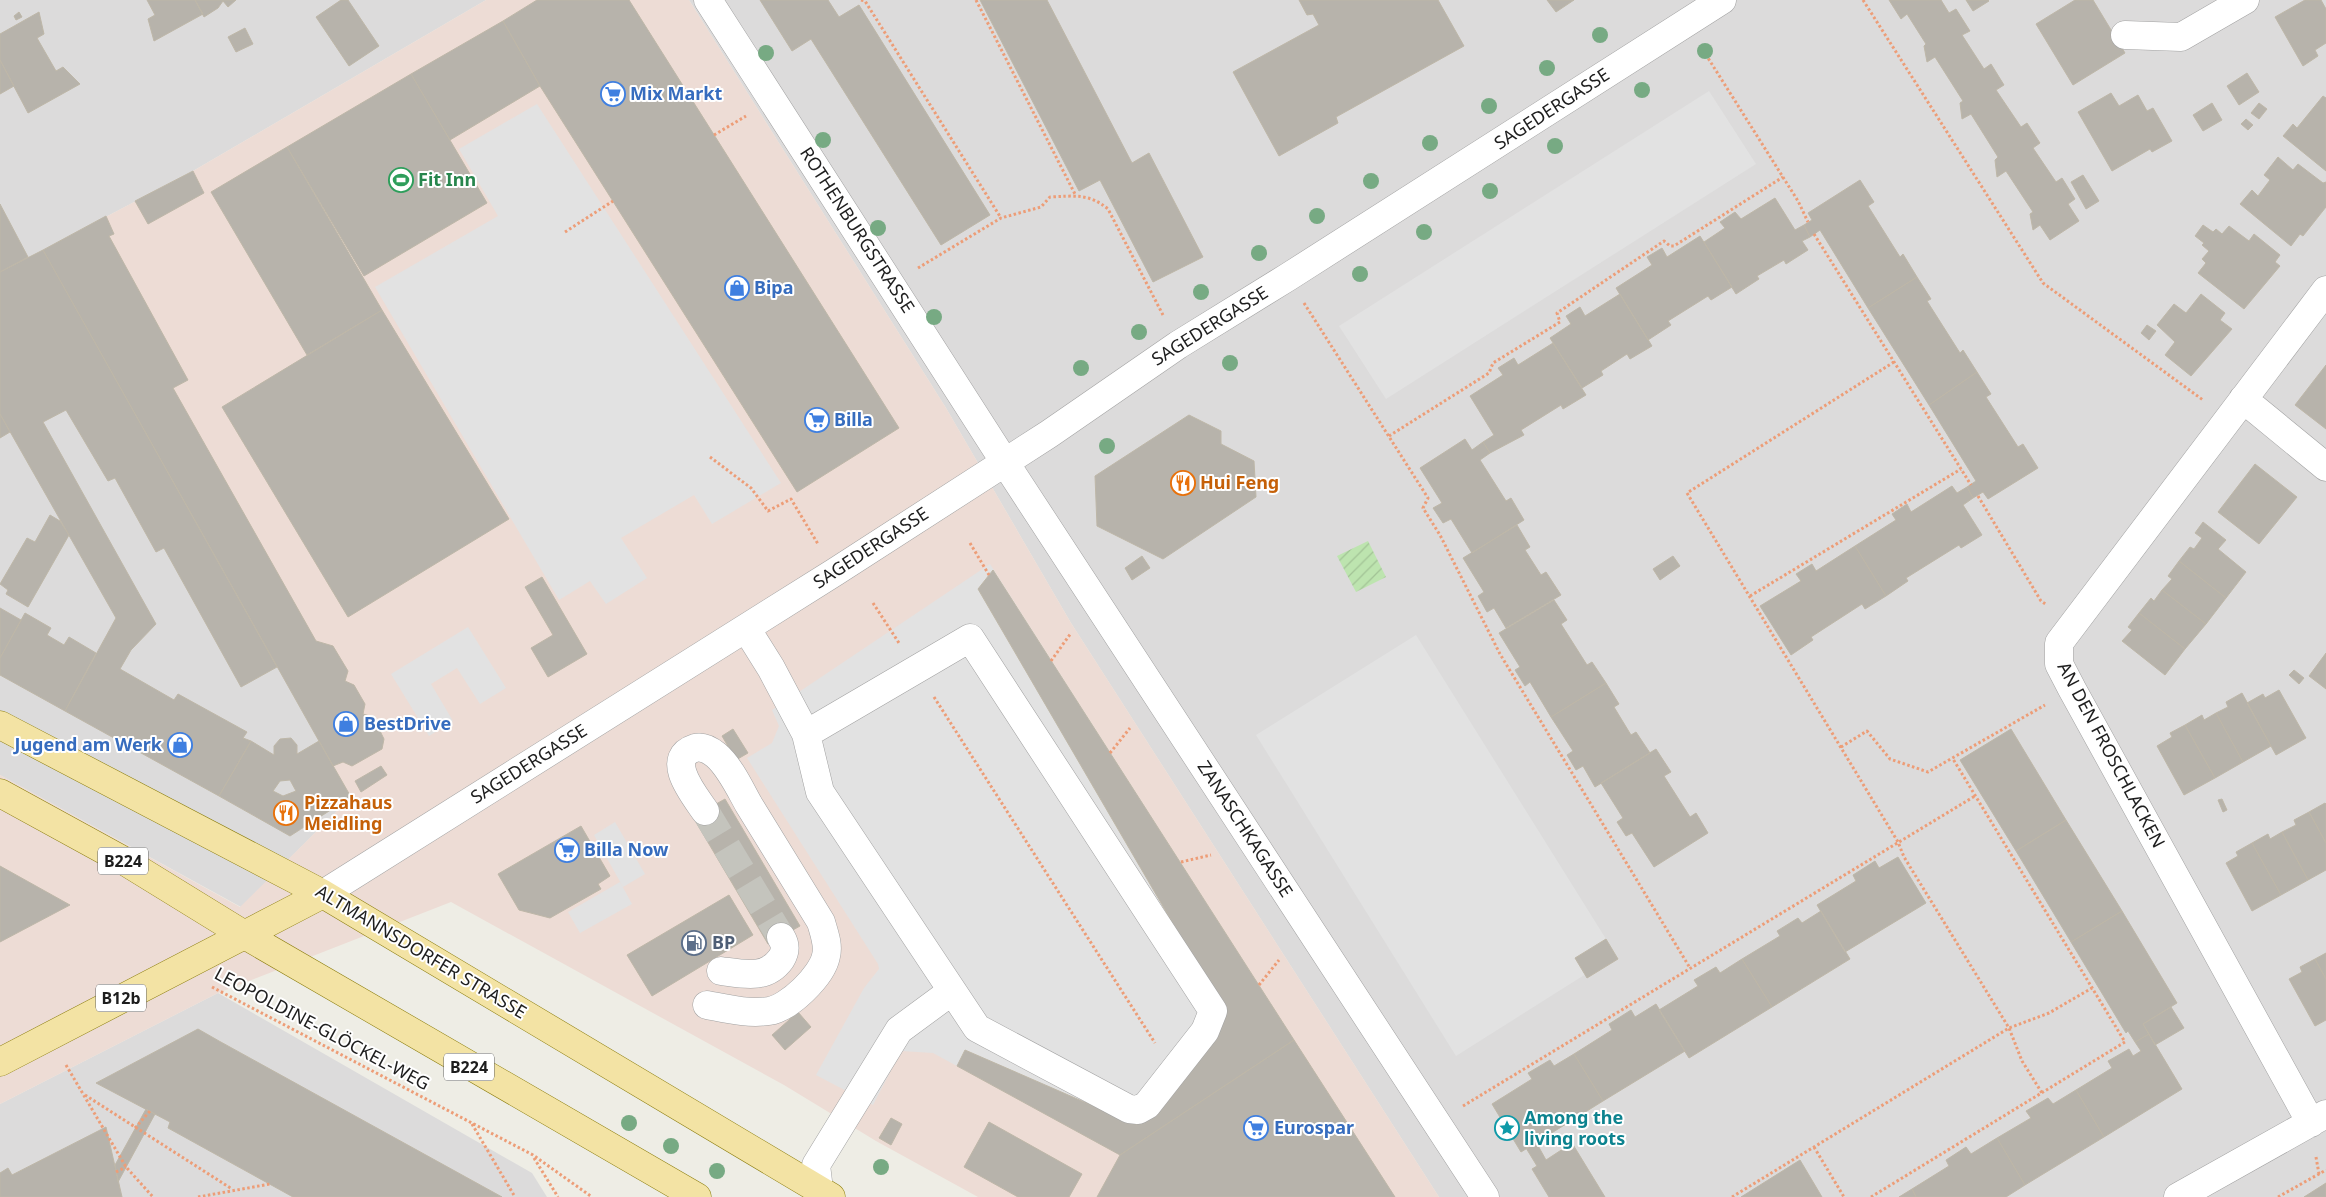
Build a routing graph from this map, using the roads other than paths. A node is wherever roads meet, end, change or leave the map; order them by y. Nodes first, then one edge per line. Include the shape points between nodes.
1 (708, 0) edge
2 (1722, 0) edge
3 (2245, 0) edge
4 (2125, 35) dead end
5 (2326, 290) edge
6 (2243, 399) junction
7 (1004, 461) junction
8 (2326, 467) edge
9 (746, 628) junction
10 (0, 724) edge
11 (806, 734) junction
12 (0, 793) edge
13 (705, 811) tunnel mouth
14 (323, 894) junction
15 (243, 934) junction
16 (781, 937) tunnel mouth
17 (721, 972) dead end
18 (952, 991) junction
19 (708, 1006) dead end
20 (0, 1062) edge
21 (2318, 1118) edge
22 (825, 1193) edge
23 (698, 1197) edge
24 (1485, 1197) edge
25 (2178, 1197) edge

1 - 7 street, ROTHENBURGSTRASSE
2 - 7 street, SAGEDERGASSE via 1178,345
3 - 4 street via 2181,37
5 - 6 street, AN DEN FROSCHLACKEN
6 - 8 street
6 - 21 street, AN DEN FROSCHLACKEN via 2071,624 2059,643 2059,664
7 - 9 street, SAGEDERGASSE
7 - 24 street, ZANASCHKAGASSE
9 - 11 street
9 - 14 street, SAGEDERGASSE
10 - 14 main road, ALTMANNSDORFER STRASSE
11 - 18 street via 820,792
11 - 18 street via 970,638 1213,1011 1205,1031 1147,1106 1138,1110 1129,1109 977,1028
12 - 15 main road, B224 via 126,862
13 - 19 street via 680,768 684,756 700,747 716,755 731,776 821,922 826,939 826,956 817,974 789,1002 771,1011 752,1012
14 - 15 main road, SAGEDERGASSE / B12b
14 - 22 main road, ALTMANNSDORFER STRASSE
15 - 20 main road, SAGEDERGASSE / B12b
15 - 23 main road, B224
16 - 17 street via 785,948 782,957 766,972 755,975
18 - 22 street via 899,1030 816,1165
21 - 25 street

